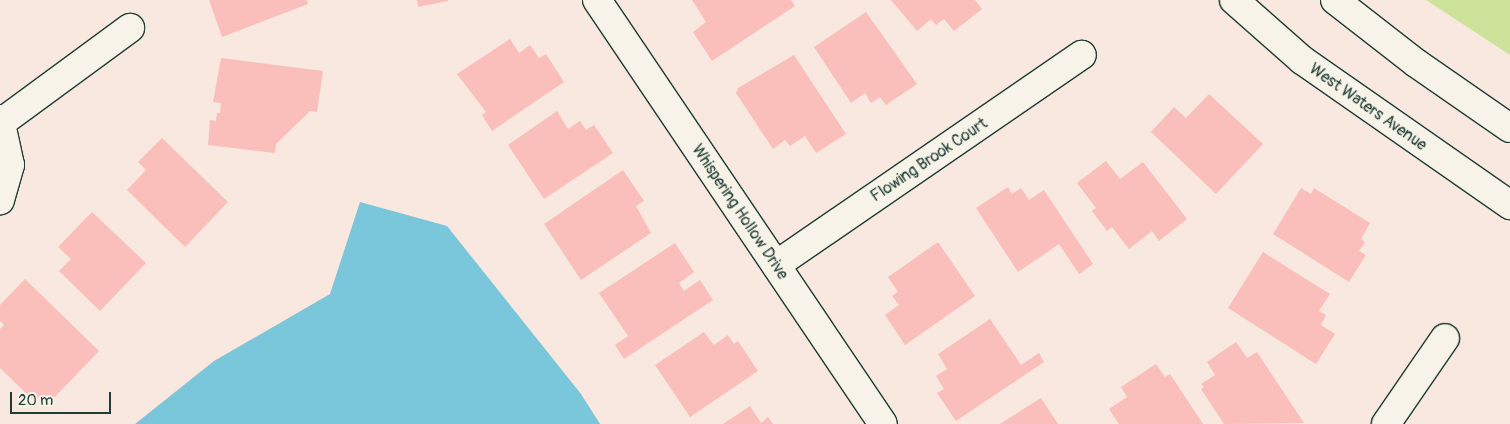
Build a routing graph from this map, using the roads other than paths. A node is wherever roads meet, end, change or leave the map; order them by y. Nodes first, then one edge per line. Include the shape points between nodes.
1 (597, 0) edge
2 (1234, 0) edge
3 (1335, 0) edge
4 (130, 28) dead end
5 (1082, 55) dead end
6 (1, 121) edge
7 (1510, 128) edge
8 (0, 201) edge
9 (1510, 205) edge
10 (776, 265) junction
11 (1444, 338) dead end
12 (883, 424) edge
13 (1386, 424) edge

1 - 10 street, Whispering Hollow Drive
2 - 9 street, West Waters Avenue via 1302,60
3 - 7 street via 1416,63
4 - 6 street
5 - 10 street, Flowing Brook Court
6 - 8 street via 10,165
10 - 12 street, Whispering Hollow Drive
11 - 13 street

